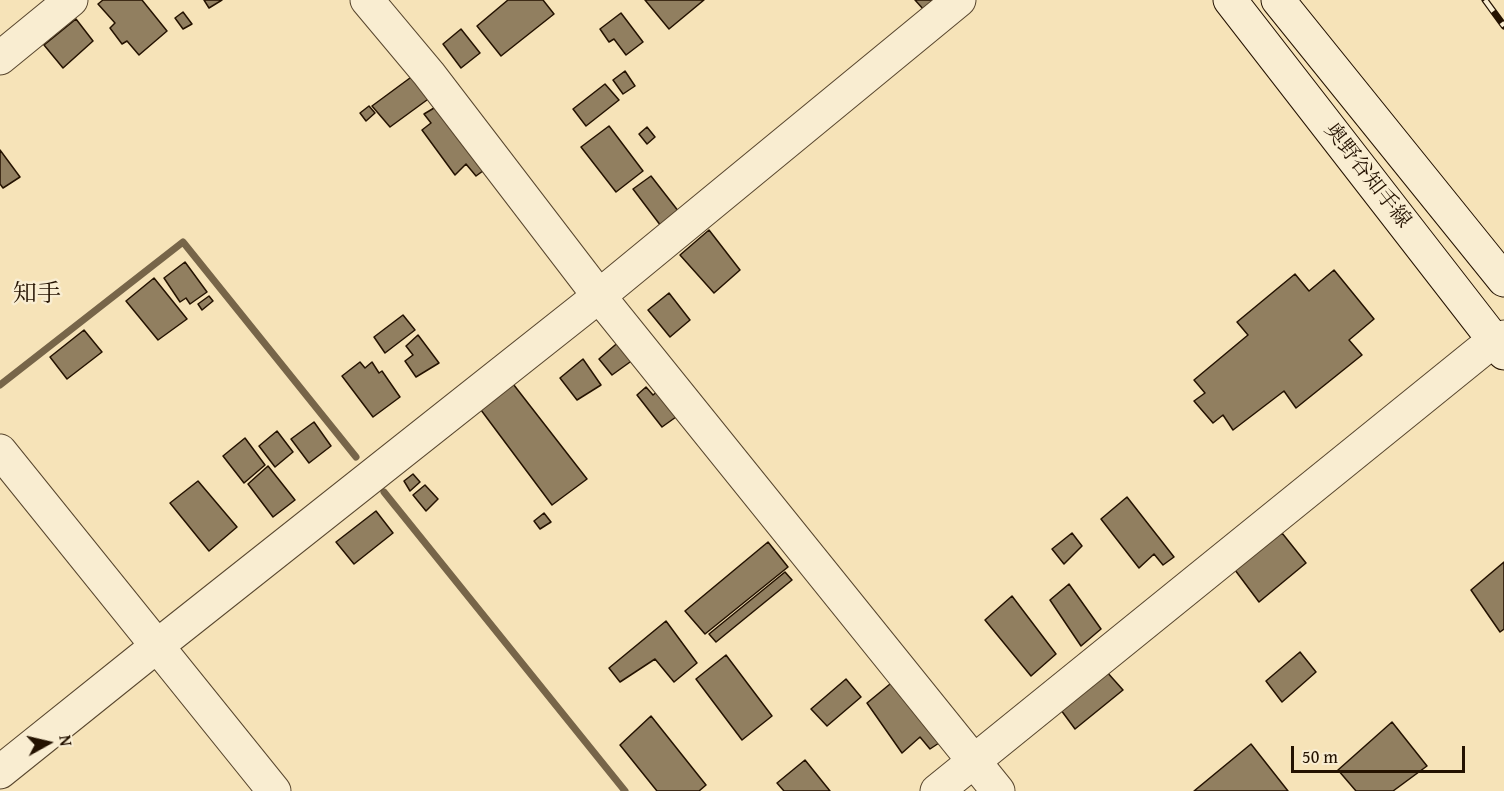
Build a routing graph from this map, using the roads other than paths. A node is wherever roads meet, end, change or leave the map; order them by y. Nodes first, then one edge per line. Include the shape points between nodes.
1 (71, 0) edge
2 (367, 0) edge
3 (959, 0) edge
4 (1230, 0) edge
5 (1278, 0) edge
6 (0, 58) edge
7 (1504, 280) edge
8 (599, 296) junction
9 (1502, 338) edge
10 (0, 451) edge
11 (157, 646) junction
12 (974, 762) junction
13 (0, 772) edge
14 (274, 791) edge
15 (937, 791) edge
16 (998, 791) edge

1 - 6 street
2 - 8 street via 429,74
3 - 8 street
4 - 9 street, 奥野谷知手線
5 - 7 street, 奥野谷知手線
8 - 11 street
8 - 12 street
9 - 12 street
10 - 11 street
11 - 13 street
11 - 14 street
12 - 15 street
12 - 16 street

